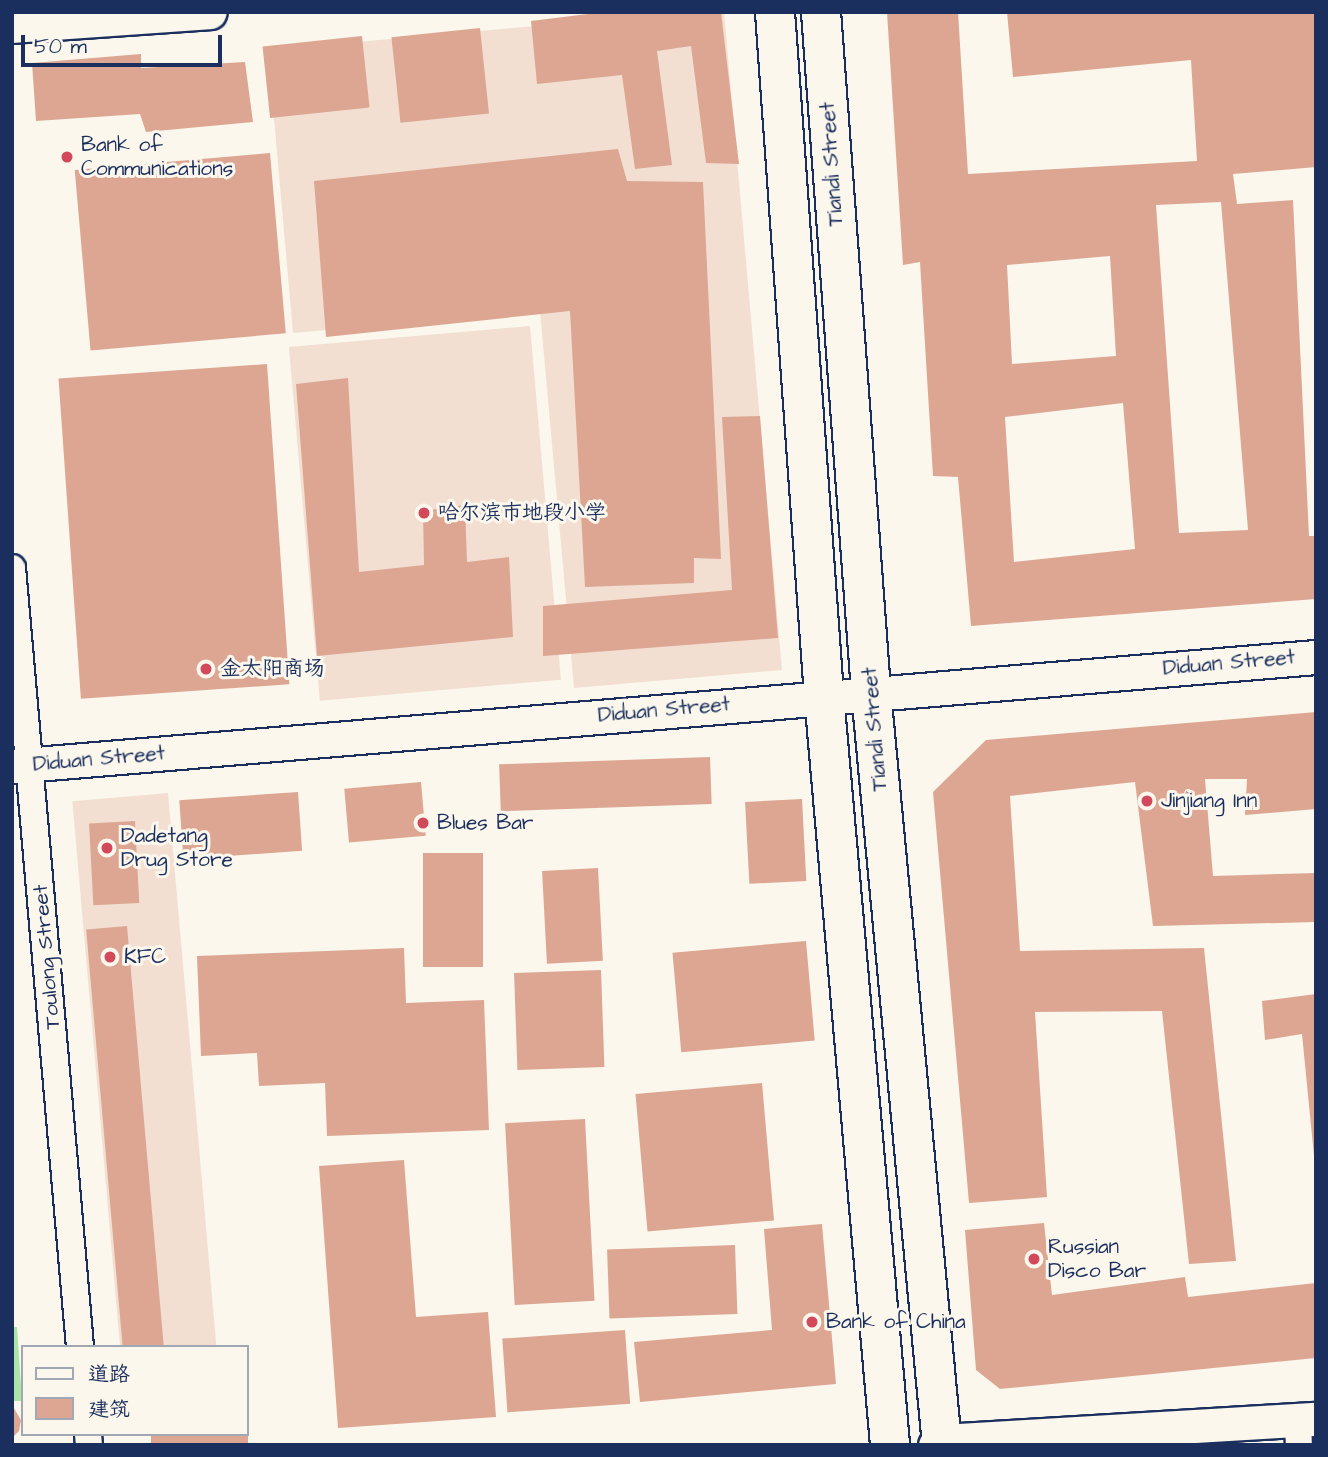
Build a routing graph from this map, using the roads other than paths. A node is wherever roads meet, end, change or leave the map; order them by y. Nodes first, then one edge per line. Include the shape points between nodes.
1 (210, 12) edge
2 (775, 12) edge
3 (821, 12) edge
4 (12, 26) edge
5 (12, 568) edge
6 (1316, 657) edge
7 (871, 692) junction
8 (824, 696) junction
9 (21, 765) edge
10 (80, 1345) edge
11 (1304, 1428) edge
12 (940, 1443) edge
13 (890, 1445) edge

1 - 4 main road
2 - 8 highway
3 - 7 highway, Tiandi Street
5 - 9 street, Toulong Street
6 - 7 main road, Diduan Street
7 - 8 main road, Diduan Street
7 - 12 highway, Tiandi Street
8 - 9 main road, Diduan Street
8 - 13 highway
9 - 10 street, Toulong Street
11 - 12 main road

